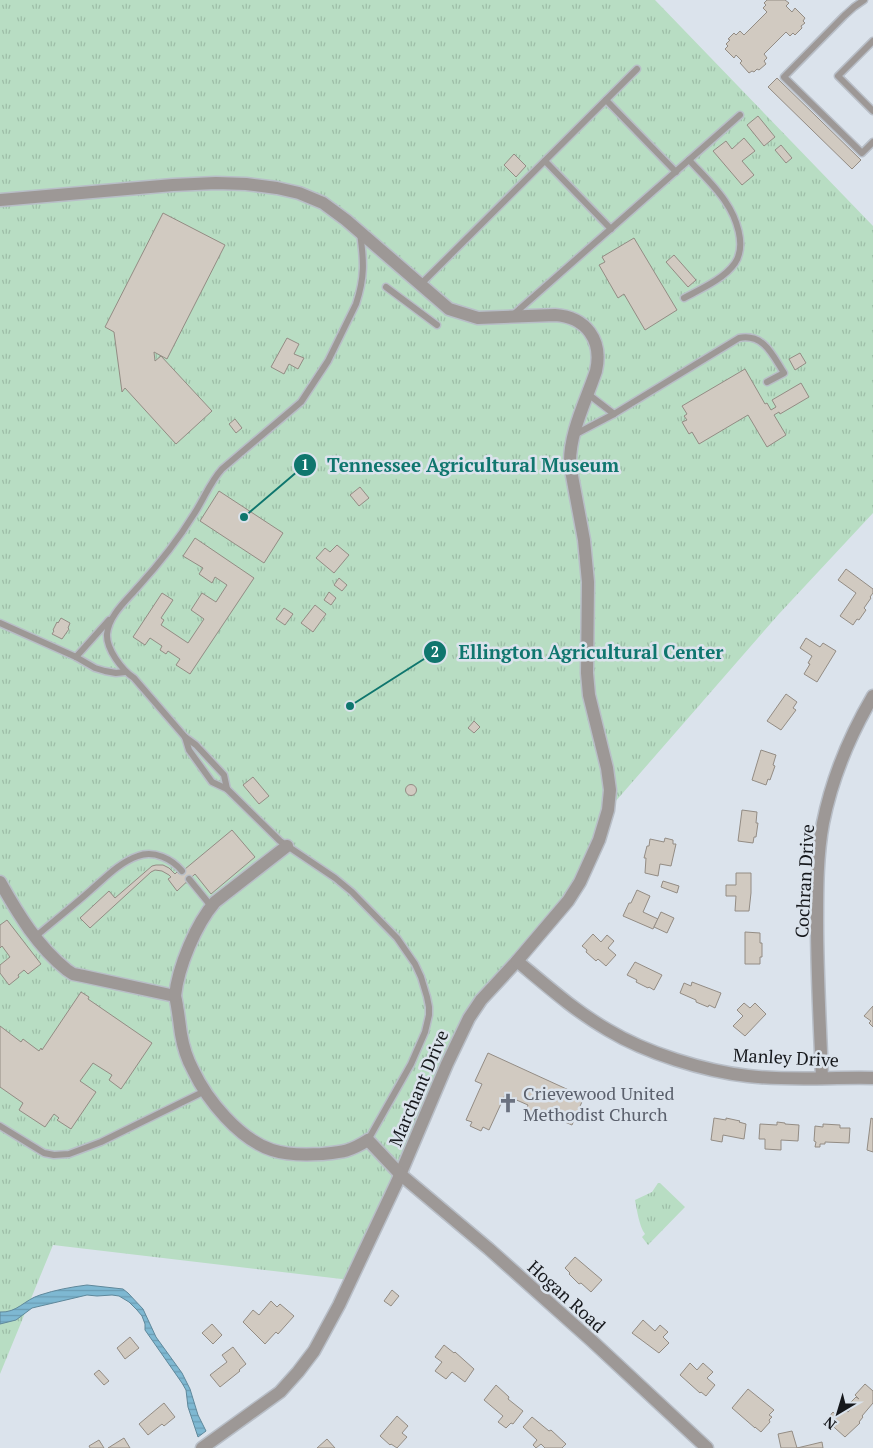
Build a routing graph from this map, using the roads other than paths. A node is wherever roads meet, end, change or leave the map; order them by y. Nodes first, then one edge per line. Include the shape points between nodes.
1 (864, 0) edge
2 (873, 41) edge
3 (637, 69) dead end
4 (606, 100) junction
5 (873, 111) edge
6 (740, 115) dead end
7 (873, 142) edge
8 (689, 160) junction
9 (545, 161) junction
10 (676, 172) junction
11 (0, 200) edge
12 (611, 229) junction
13 (360, 232) junction
14 (420, 285) junction
15 (386, 287) dead end
16 (684, 298) dead end
17 (511, 317) junction
18 (437, 325) dead end
19 (767, 382) dead end
20 (588, 394) junction
21 (614, 414) junction
22 (573, 436) junction
23 (113, 616) junction
24 (0, 623) edge
25 (76, 658) junction
26 (125, 672) junction
27 (873, 696) edge
28 (185, 737) junction
29 (227, 789) junction
30 (287, 846) junction
31 (182, 871) dead end
32 (189, 879) dead end
33 (0, 882) edge
34 (211, 906) junction
35 (35, 937) junction
36 (518, 962) junction
37 (175, 996) junction
38 (822, 1078) junction
39 (873, 1078) edge
40 (205, 1091) junction
41 (0, 1126) edge
42 (368, 1140) junction
43 (400, 1174) junction
44 (202, 1448) edge
45 (707, 1448) edge

1 - 7 lane via 784,77 862,152
2 - 5 lane via 838,76
3 - 4 lane
4 - 9 lane
4 - 10 lane
6 - 8 lane
8 - 10 lane
8 - 16 lane via 725,200 738,227 742,246 730,269
9 - 12 lane
9 - 14 lane
10 - 12 lane
11 - 13 street, Marchant Drive via 173,185 246,184 307,196 323,203
12 - 17 lane
13 - 14 street, Marchant Drive
13 - 23 lane via 364,268 359,295 328,361 298,405 222,469 181,534
14 - 17 street, Marchant Drive via 460,314 478,318
15 - 18 lane
17 - 20 street, Marchant Drive via 562,315 589,331 597,344 598,360
19 - 21 lane via 784,373 765,345 746,336
20 - 21 lane
20 - 22 street, Marchant Drive
21 - 22 lane
22 - 36 street, Marchant Drive via 570,465 588,582 589,695 607,768 608,810 580,882
23 - 25 lane
23 - 26 lane via 107,642
24 - 25 lane
25 - 26 lane via 105,672
26 - 28 lane via 134,678
27 - 38 street, Cochran Drive via 852,734 836,778 820,843 817,944
28 - 29 lane via 224,775
28 - 29 lane via 189,750 212,782
29 - 30 lane
30 - 34 street
30 - 42 lane via 352,892 397,938 415,964 427,997 429,1015 426,1032
31 - 35 lane via 168,859 147,854 138,856 118,867
32 - 34 lane
33 - 35 street
34 - 37 street via 197,927
35 - 37 street via 73,974
36 - 38 street, Manley Drive via 597,1023 651,1051 747,1076
36 - 43 street, Marchant Drive via 480,1000 469,1018
37 - 40 street via 185,1049
38 - 39 street, Manley Drive
40 - 41 lane via 101,1142 69,1154 44,1153
40 - 42 street via 238,1129 270,1150 310,1154 345,1152
42 - 43 street, Hogan Road
43 - 44 street, Marchant Drive via 336,1312 306,1361 280,1392
43 - 45 street, Hogan Road via 489,1249

